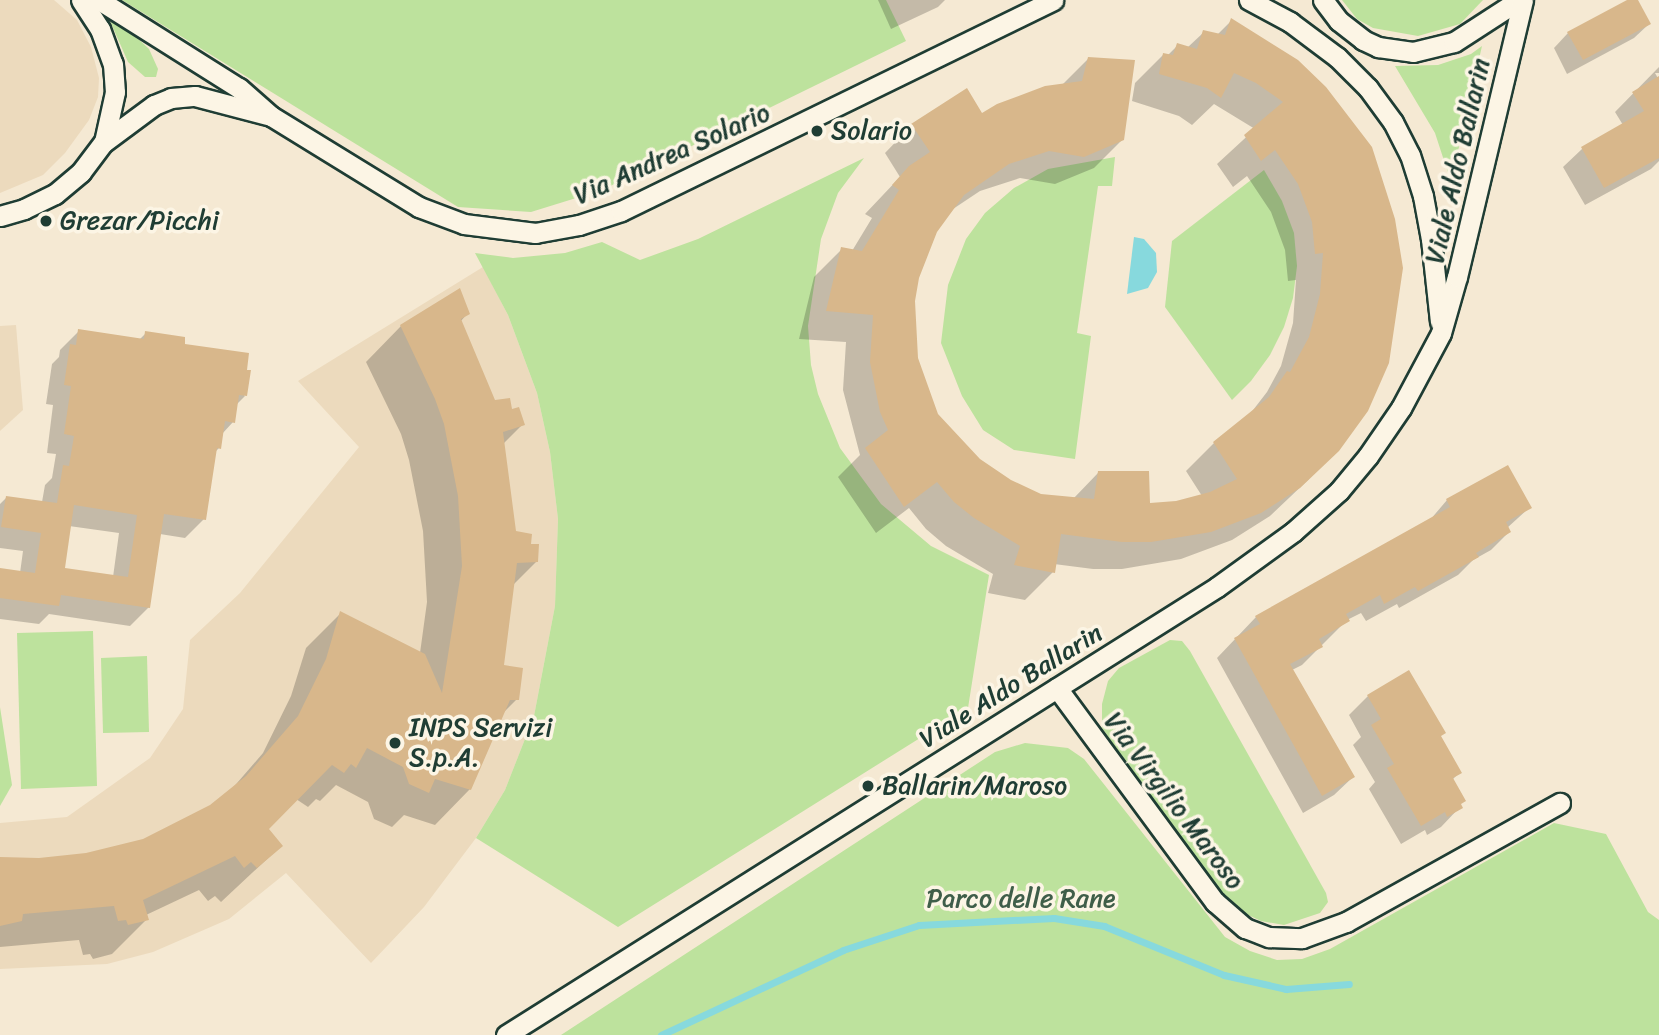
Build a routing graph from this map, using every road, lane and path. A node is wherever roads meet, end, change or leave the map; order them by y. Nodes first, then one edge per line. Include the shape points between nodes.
1 (81, 0) edge
2 (99, 0) edge
3 (1052, 0) edge
4 (1250, 0) edge
5 (1323, 0) edge
6 (1521, 0) edge
7 (271, 116) junction
8 (104, 142) junction
9 (0, 216) edge
10 (1441, 333) junction
11 (1058, 688) junction
12 (1560, 803) dead end
13 (506, 1035) edge

1 - 8 street via 100,29 113,64 115,92
2 - 7 street via 239,88
3 - 7 street, Via Andrea Solario via 638,203 549,232 486,229 437,216
4 - 10 street, Viale Aldo Ballarin via 1290,22 1360,79 1387,112 1415,169 1426,211
5 - 6 street, Viale Aldo Ballarin via 1339,21 1363,40 1413,52 1454,42
6 - 10 street, Viale Aldo Ballarin
7 - 8 street via 184,96 145,109
8 - 9 street via 55,194
10 - 11 street, Viale Aldo Ballarin via 1414,388 1384,433 1323,507 1254,562
11 - 12 street, Via Virgilio Maroso via 1215,902 1245,928 1269,937 1302,938 1346,922
11 - 13 street, Viale Aldo Ballarin

